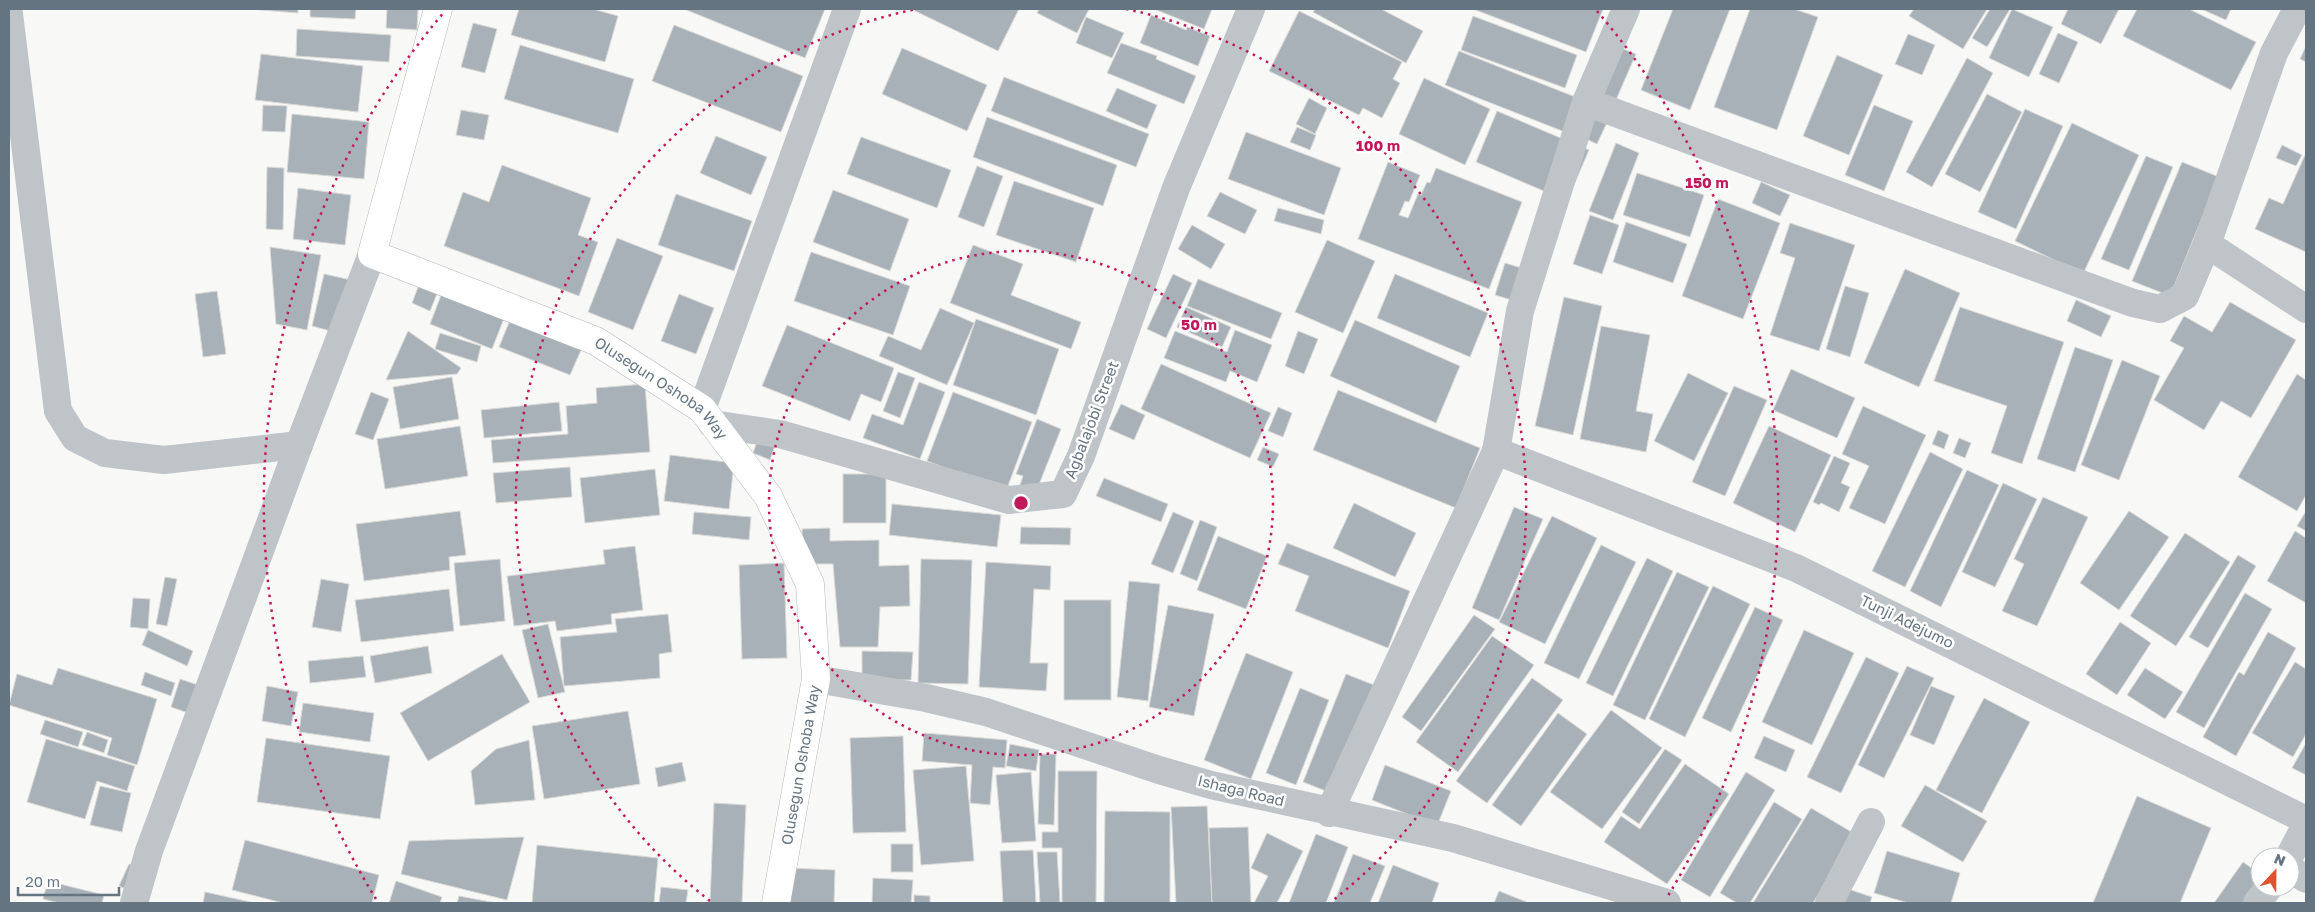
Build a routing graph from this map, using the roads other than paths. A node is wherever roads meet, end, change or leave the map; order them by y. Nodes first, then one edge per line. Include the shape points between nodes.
1 (438, 9) edge
2 (847, 9) edge
3 (1251, 9) edge
4 (1626, 9) edge
5 (2298, 9) edge
6 (9, 14) edge
7 (1586, 102) junction
8 (2207, 244) junction
9 (372, 254) junction
10 (2306, 309) edge
11 (707, 417) junction
12 (298, 445) junction
13 (1496, 450) junction
14 (816, 679) junction
15 (1329, 813) junction
16 (2306, 820) edge
17 (1871, 822) dead end
18 (2306, 824) edge
19 (2294, 847) edge
20 (134, 903) edge
21 (776, 903) edge
22 (1667, 903) edge
23 (1829, 903) edge

1 - 9 main road
2 - 11 street
3 - 11 street, Agbalajobi Street via 1176,188 1081,456 1063,494 1009,500 780,434
4 - 7 street
5 - 8 street via 2274,53
6 - 12 street via 58,411 75,438 104,453 164,460
7 - 8 street via 2133,303 2160,309 2185,296
7 - 13 street via 1520,310
8 - 10 street
9 - 11 main road, Olusegun Oshoba Way via 596,340
9 - 12 street
11 - 14 main road, Olusegun Oshoba Way via 768,496 810,584
12 - 20 street via 149,851
13 - 15 street
13 - 16 street, Tunji Adejumo via 1796,568
14 - 15 street, Ishaga Road via 986,712 1159,770
14 - 21 main road, Olusegun Oshoba Way
15 - 22 street, Ishaga Road via 1453,838
17 - 23 street
18 - 19 street

